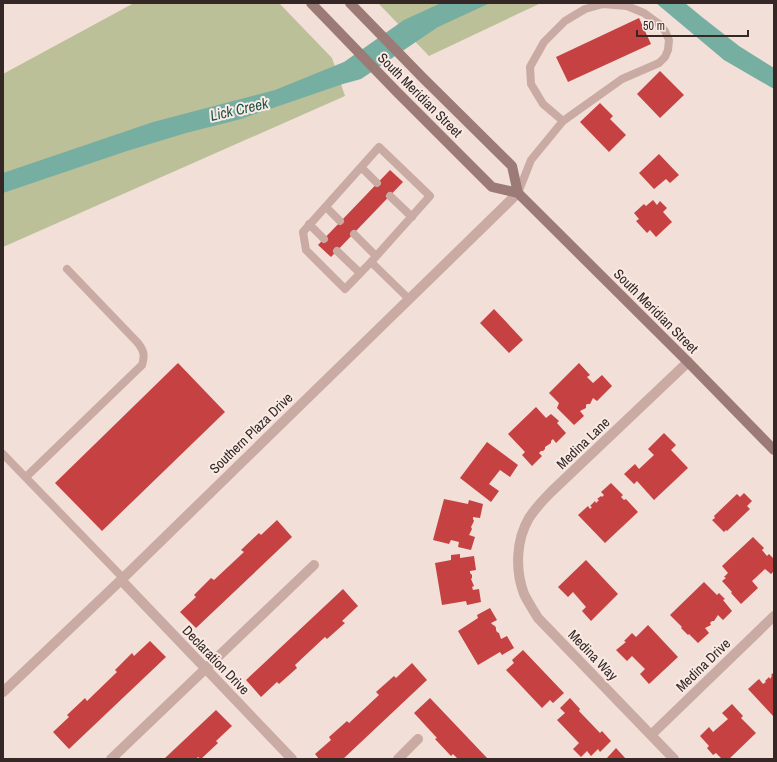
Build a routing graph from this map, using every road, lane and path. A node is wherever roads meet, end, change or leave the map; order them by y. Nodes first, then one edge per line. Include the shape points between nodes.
1 (310, 3) edge
2 (353, 6) edge
3 (563, 121) junction
4 (361, 167) junction
5 (377, 183) dead end
6 (518, 193) junction
7 (390, 196) dead end
8 (326, 207) junction
9 (412, 217) junction
10 (340, 221) dead end
11 (310, 224) junction
12 (354, 234) dead end
13 (324, 239) dead end
14 (337, 252) dead end
15 (373, 259) junction
16 (67, 269) dead end
17 (360, 273) junction
18 (409, 299) junction
19 (688, 362) junction
20 (774, 450) edge
21 (3, 454) edge
22 (26, 477) junction
23 (518, 557) joint
24 (314, 565) dead end
25 (122, 579) junction
26 (774, 616) edge
27 (205, 668) junction
28 (3, 692) edge
29 (651, 735) junction
30 (418, 739) dead end
31 (111, 759) edge
32 (292, 759) edge
33 (398, 759) edge
34 (674, 759) edge

1 - 6 main road, South Meridian Street via 492,187
2 - 6 main road, South Meridian Street via 512,166
3 - 3 lane via 622,79 659,63 665,57 669,40 659,24 644,13 627,6 603,4 585,9 565,20 544,42 530,67 531,84 542,104
3 - 6 lane via 531,160
4 - 5 lane
4 - 8 lane
4 - 9 lane via 379,147 430,196
6 - 18 street, Southern Plaza Drive
6 - 19 main road, South Meridian Street
7 - 9 lane
8 - 10 lane
8 - 11 lane
9 - 15 lane
11 - 13 lane
11 - 17 lane via 303,232 306,250 345,289
12 - 15 lane
14 - 17 lane
15 - 17 lane
15 - 18 lane
16 - 22 lane via 138,343 143,350 144,358 142,365
18 - 25 street, Southern Plaza Drive
19 - 20 main road, South Meridian Street
19 - 23 street, Medina Lane via 537,507 524,530
21 - 22 lane
22 - 25 lane
23 - 29 street, Medina Way via 520,582 538,618
24 - 27 street
25 - 27 street, Declaration Drive
25 - 28 street, Southern Plaza Drive
26 - 29 street, Medina Drive
27 - 31 street
27 - 32 street, Declaration Drive
29 - 34 street, Medina Way
30 - 33 street

